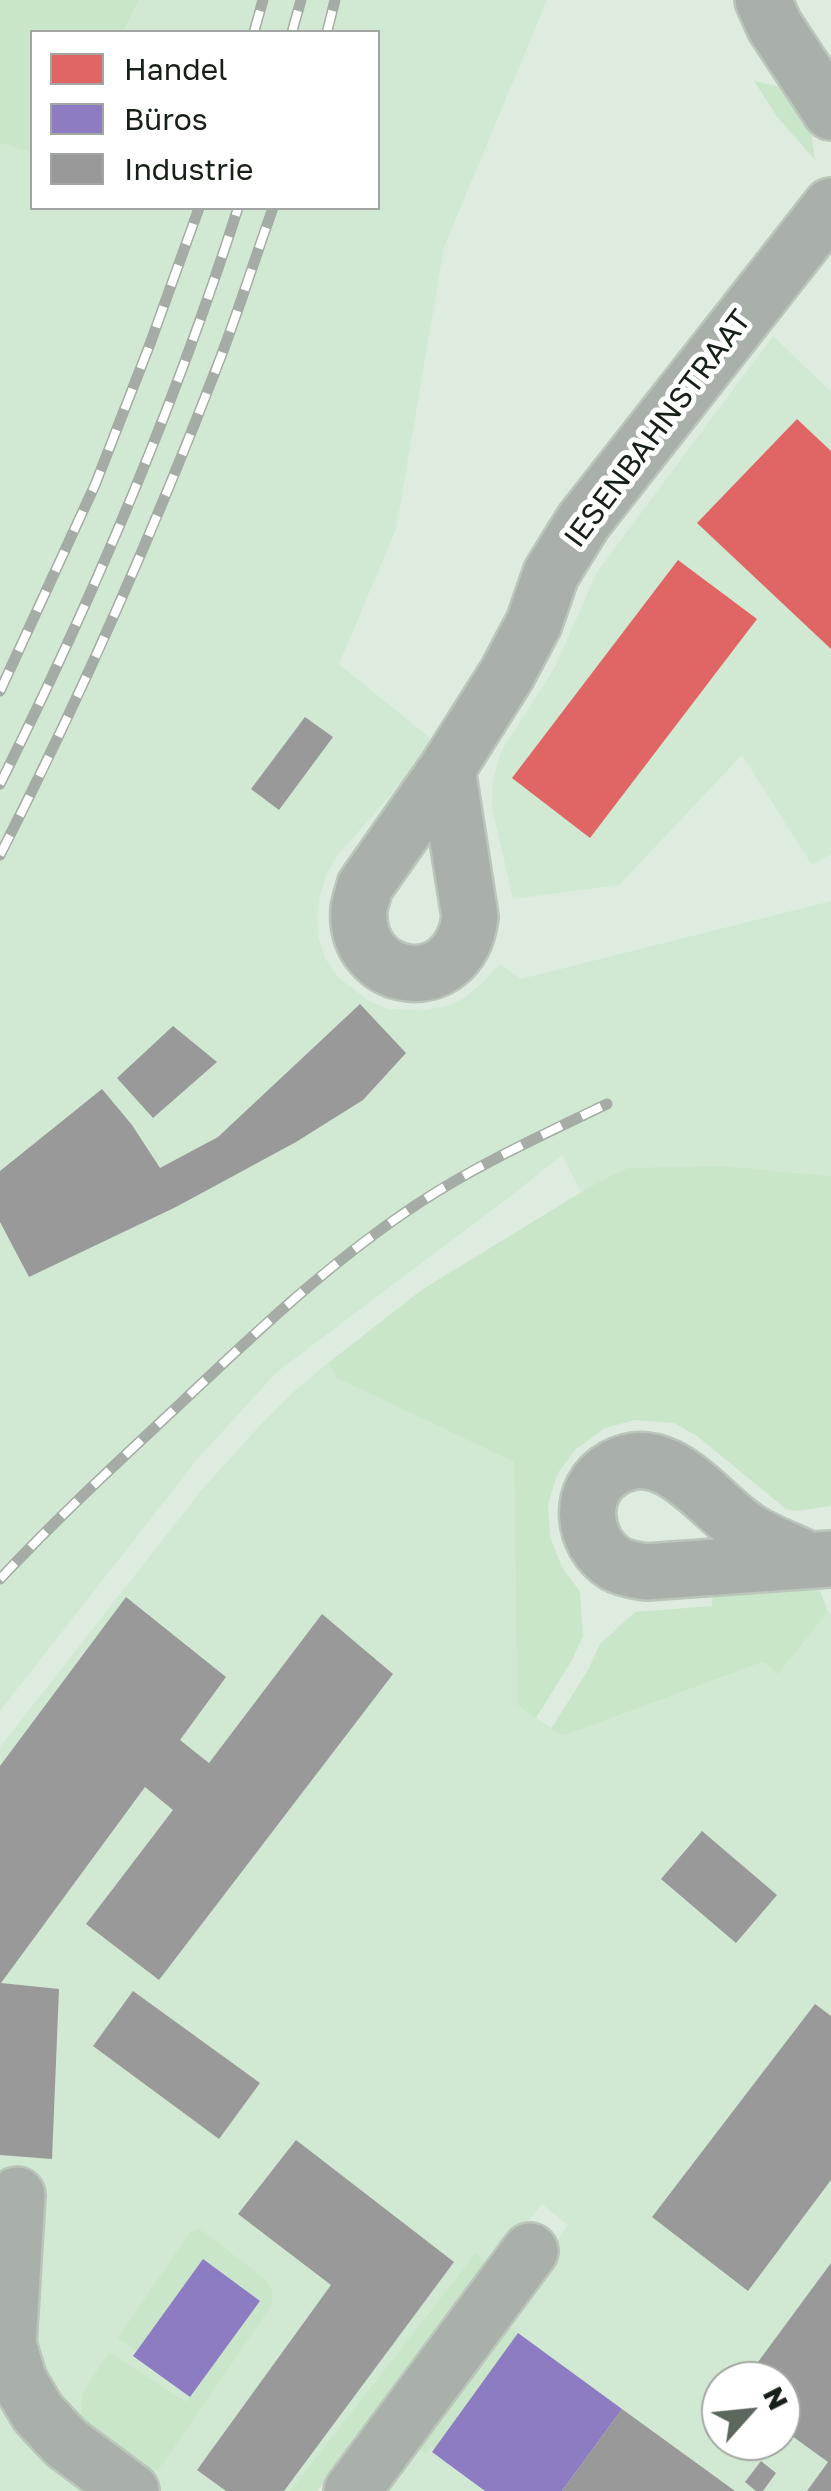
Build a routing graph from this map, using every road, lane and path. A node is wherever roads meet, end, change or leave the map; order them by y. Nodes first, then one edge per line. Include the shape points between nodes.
1 (764, 0) edge
2 (831, 112) edge
3 (831, 206) edge
4 (447, 769) dead end
5 (17, 2194) dead end
6 (530, 2251) dead end
7 (131, 2491) edge
8 (352, 2491) edge

1 - 2 street
3 - 4 street, IESENBAHNSTRAAT via 582,522 507,674
5 - 7 street via 8,2344 19,2381 66,2443
6 - 8 street

